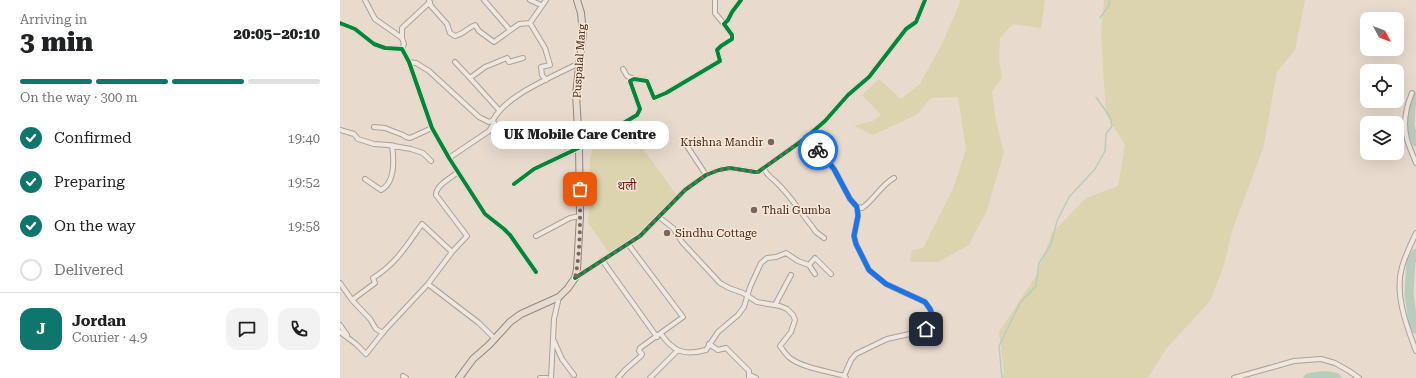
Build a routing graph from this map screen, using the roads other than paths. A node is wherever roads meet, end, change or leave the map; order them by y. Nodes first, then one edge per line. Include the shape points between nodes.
1 (365, 0) edge
2 (484, 0) edge
3 (530, 0) edge
4 (546, 0) edge
5 (577, 0) edge
6 (714, 0) edge
7 (741, 0) edge
8 (925, 0) edge
9 (430, 1) edge
10 (540, 5) dead end
11 (340, 23) edge
12 (530, 23) junction
13 (724, 24) junction
14 (510, 30) junction
15 (402, 38) junction
16 (402, 50) junction
17 (523, 58) dead end
18 (409, 62) junction
19 (455, 62) dead end
20 (578, 63) junction
21 (623, 69) dead end
22 (470, 78) junction
23 (634, 79) junction
24 (546, 80) junction
25 (1412, 93) dead end
26 (499, 110) junction
27 (493, 120) junction
28 (374, 127) dead end
29 (432, 128) junction
30 (340, 130) edge
31 (803, 140) junction
32 (392, 146) junction
33 (687, 146) dead end
34 (579, 147) junction
35 (449, 158) junction
36 (431, 161) dead end
37 (1416, 163) edge
38 (764, 168) junction
39 (458, 172) junction
40 (706, 175) junction
41 (894, 178) dead end
42 (365, 179) dead end
43 (514, 184) dead end
44 (857, 207) junction
45 (580, 216) junction
46 (659, 217) junction
47 (1416, 233) edge
48 (536, 236) dead end
49 (824, 238) dead end
50 (628, 244) junction
51 (452, 252) junction
52 (602, 260) junction
53 (808, 265) junction
54 (536, 272) dead end
55 (815, 274) dead end
56 (831, 274) dead end
57 (790, 275) dead end
58 (575, 278) junction
59 (340, 283) edge
60 (428, 284) junction
61 (559, 297) junction
62 (748, 297) junction
63 (352, 300) junction
64 (775, 306) junction
65 (340, 325) edge
66 (340, 332) edge
67 (383, 333) junction
68 (659, 336) junction
69 (495, 339) junction
70 (351, 340) junction
71 (554, 340) junction
72 (709, 344) junction
73 (677, 351) junction
74 (1416, 351) edge
75 (574, 375) dead end
76 (750, 376) edge
77 (845, 377) edge
78 (459, 378) edge
79 (540, 378) edge
80 (547, 378) edge
81 (551, 378) edge
82 (618, 378) edge
83 (650, 378) edge
84 (756, 378) edge
85 (1234, 378) edge
86 (1359, 378) edge

1 - 15 street via 375,18
2 - 14 street
3 - 10 street
4 - 12 street
5 - 20 main road, Puspalal Marg via 583,25
6 - 13 street via 715,13
7 - 13 street
8 - 31 street via 916,22 906,30 869,78
9 - 14 street via 431,6 447,24 450,33 455,36 461,35 475,25 494,42
9 - 15 street via 402,28
11 - 16 street via 374,44
12 - 14 street via 521,23
12 - 24 street via 545,48 550,65 541,67
13 - 23 street via 732,39 717,50 720,61 654,98 647,81
15 - 16 street
16 - 18 street
17 - 22 street via 509,62 506,58 485,67
18 - 27 street via 429,71 479,117 489,122
18 - 29 street
19 - 22 street
20 - 24 street
20 - 34 main road, Puspalal Marg via 576,94
21 - 23 street via 627,76
22 - 26 street
23 - 34 street via 630,81 640,109 637,115
24 - 26 street via 519,94
25 - 37 street via 1405,126 1406,138
26 - 27 street
27 - 35 street via 489,131
28 - 29 street via 385,128 410,138
29 - 35 street
30 - 32 street via 374,144
31 - 38 street
31 - 44 street via 809,147 818,149
32 - 36 street via 423,153
32 - 42 street via 394,168 386,187 382,190
33 - 40 street
34 - 43 street via 534,169
34 - 45 main road, Puspalal Marg
35 - 39 street
38 - 40 street via 755,172 724,169
38 - 49 street via 765,173 794,201 816,232
39 - 51 street via 436,192 436,196 467,236
39 - 54 street via 486,214 510,235
40 - 46 street via 685,190
41 - 44 street via 869,203 862,208
44 - 77 street via 854,236 869,270 886,284 925,302 932,314 932,323 926,329 887,339 856,354
45 - 48 street via 570,218
45 - 58 main road, Puspalal Marg
46 - 50 street
46 - 62 street via 673,228 682,242 720,283
47 - 74 street via 1400,278 1406,326
50 - 52 street
50 - 68 street via 683,317
51 - 60 street
51 - 63 street via 422,224 394,262 373,278 374,283
52 - 58 street
52 - 68 street
53 - 55 street
53 - 56 street via 815,258
53 - 62 street via 786,253 768,258 756,271
57 - 64 street
58 - 61 main road
59 - 63 street
60 - 67 street
60 - 69 street via 479,323
61 - 69 main road via 516,317
61 - 71 street via 554,318
62 - 64 street
62 - 72 street via 738,315 718,332
63 - 67 street via 376,329
64 - 77 street via 787,309 795,320 792,332 780,346 788,357 816,369
65 - 70 street
66 - 70 street
67 - 70 street via 366,354
68 - 73 street
68 - 82 street via 640,348 641,356
69 - 78 main road
71 - 75 street via 562,359
71 - 81 street
72 - 73 street via 706,350
72 - 76 street via 718,350 726,348 749,371
73 - 83 street
76 - 84 street
79 - 80 street
85 - 86 street via 1280,364 1315,359 1336,363

